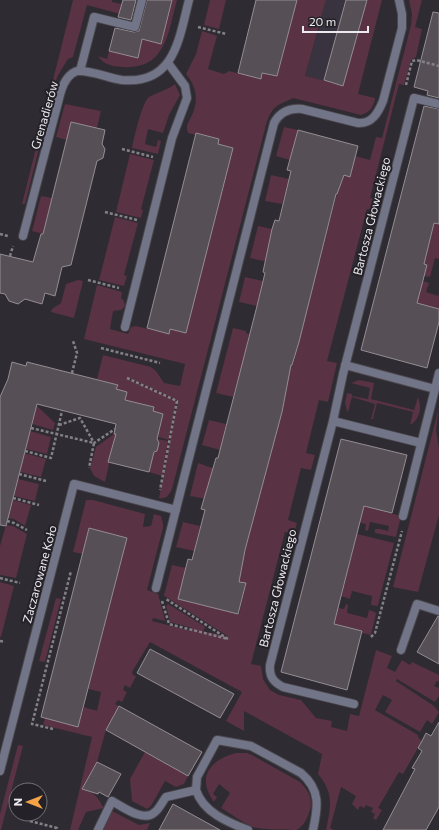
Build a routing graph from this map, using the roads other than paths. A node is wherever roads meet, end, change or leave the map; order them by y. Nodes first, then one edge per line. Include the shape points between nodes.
1 (142, 0) edge
2 (189, 0) edge
3 (399, 0) edge
4 (168, 63) junction
5 (80, 71) junction
6 (439, 104) edge
7 (23, 236) dead end
8 (125, 327) dead end
9 (345, 364) junction
10 (439, 373) edge
11 (435, 388) junction
12 (333, 421) junction
13 (421, 443) junction
14 (176, 510) junction
15 (403, 516) road end
16 (156, 588) dead end
17 (439, 611) edge
18 (400, 650) dead end
19 (354, 704) dead end
20 (0, 771) edge
21 (196, 790) junction
22 (98, 830) edge
23 (248, 830) edge
24 (313, 830) edge

1 - 5 street via 135,27 94,17
2 - 4 street via 177,48
3 - 14 street via 402,28 383,101 373,118 358,123 293,109 284,111 274,123
4 - 5 street via 140,80 122,80
4 - 8 street via 185,86 187,98 172,138
5 - 7 street, Grenadierów via 67,78 61,91
6 - 9 street, Bartosza Głowackiego via 414,98
9 - 11 street
9 - 12 street, Bartosza Głowackiego
10 - 11 street
11 - 13 street
12 - 13 street
12 - 19 street, Bartosza Głowackiego via 270,670 275,682 283,687
13 - 15 street
14 - 16 street
14 - 20 street, Zaczarowane Koło via 74,484
17 - 18 street via 417,604
21 - 22 street via 166,797 154,813 146,816 112,801
21 - 23 street via 209,810
21 - 24 street via 197,777 217,740 251,746 302,773 309,781 317,803

